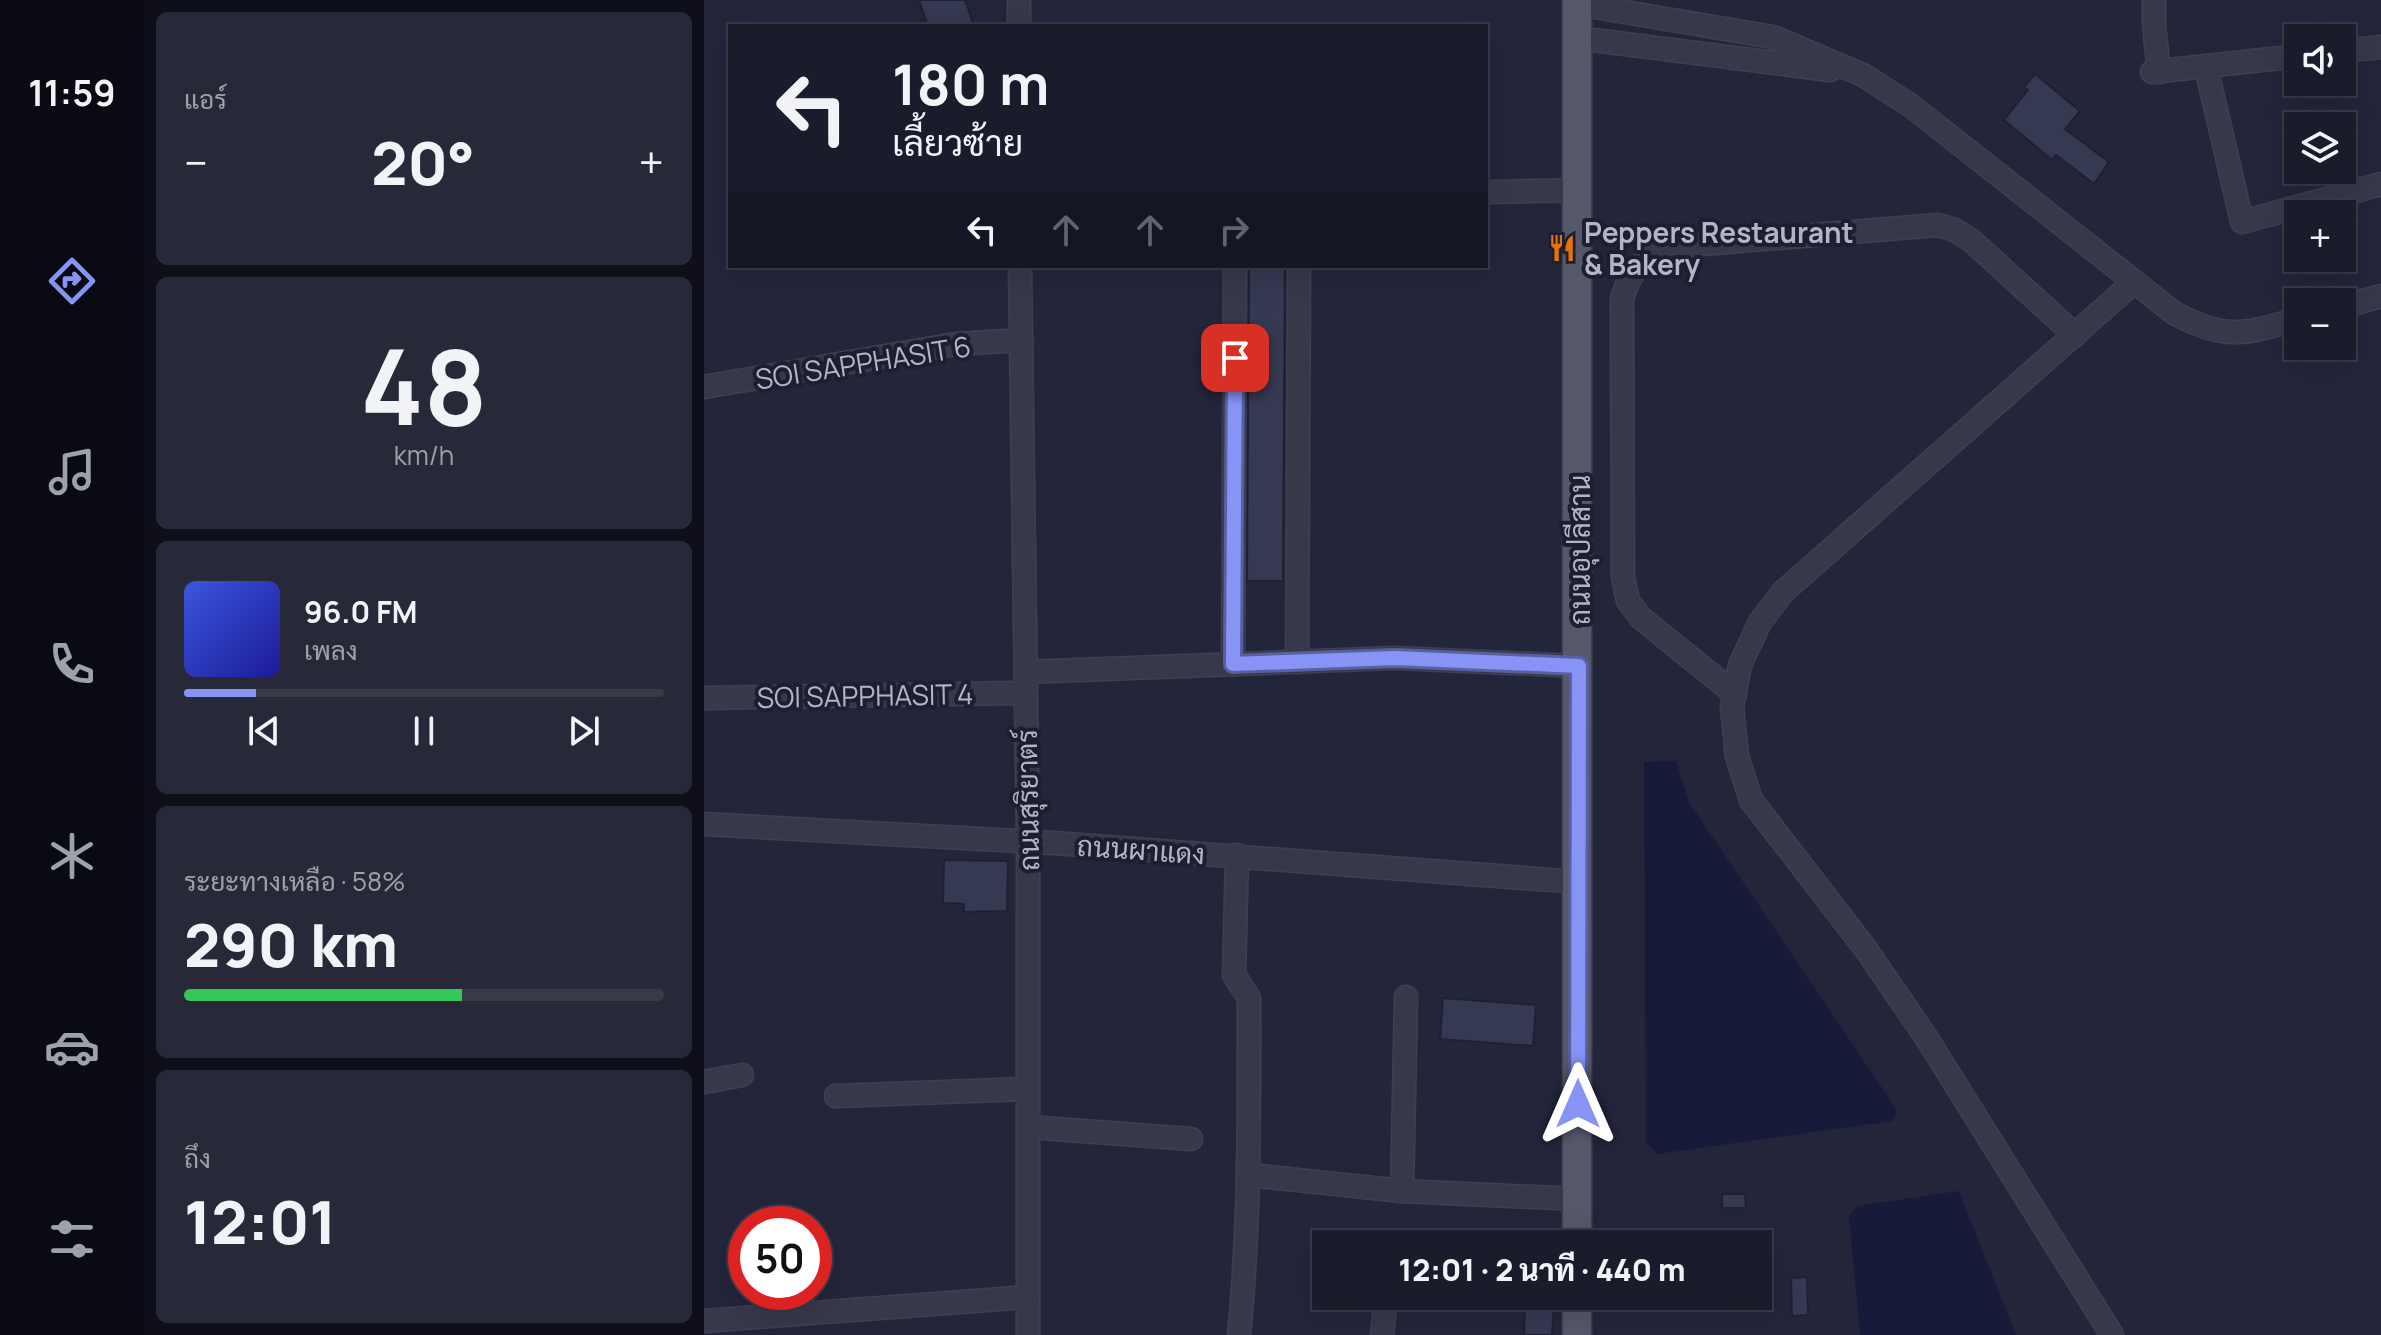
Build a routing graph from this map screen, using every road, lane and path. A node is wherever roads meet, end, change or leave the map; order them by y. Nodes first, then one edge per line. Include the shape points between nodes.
1 (1019, 0) edge
2 (2154, 0) edge
3 (1577, 2) edge
4 (1019, 24) edge
5 (1577, 38) junction
6 (2381, 47) edge
7 (2356, 50) edge
8 (2284, 58) edge
9 (2206, 67) junction
10 (1863, 75) junction
11 (2381, 184) edge
12 (1579, 190) junction
13 (1488, 192) edge
14 (1020, 268) edge
15 (1235, 268) edge
16 (1299, 268) edge
17 (2134, 282) junction
18 (2381, 296) edge
19 (2356, 303) edge
20 (2284, 323) edge
21 (2075, 335) junction
22 (1022, 340) junction
23 (704, 387) edge
24 (1297, 662) junction
25 (1233, 664) junction
26 (1579, 666) junction
27 (1025, 683) junction
28 (1735, 694) junction
29 (704, 698) edge
30 (704, 824) edge
31 (1028, 842) junction
32 (1237, 855) junction
33 (1578, 882) junction
34 (1406, 997) dead end
35 (742, 1075) dead end
36 (704, 1082) edge
37 (1028, 1089) junction
38 (836, 1096) dead end
39 (1028, 1127) junction
40 (1191, 1139) dead end
41 (1250, 1175) junction
42 (1402, 1191) junction
43 (1577, 1199) junction
44 (1577, 1230) edge
45 (1028, 1297) junction
46 (1385, 1310) edge
47 (1577, 1310) edge
48 (704, 1321) edge
49 (1028, 1335) edge
50 (1239, 1335) edge
51 (1382, 1335) edge
52 (1577, 1335) edge
53 (2112, 1335) edge

1 - 4 street
2 - 9 street via 2156,72
3 - 5 main road, ถนนอุปลีสาน
3 - 10 street via 1773,37
5 - 10 street
5 - 12 main road, ถนนอุปลีสาน
6 - 7 street
8 - 9 street
9 - 11 street via 2242,222
10 - 17 street via 1910,105
12 - 13 street
12 - 26 main road, ถนนอุปลีสาน
14 - 22 street, ถนนสุริยาตร์
15 - 25 street
16 - 24 street
17 - 20 street via 2202,328 2228,333
17 - 21 street
18 - 19 street
21 - 28 street via 1783,592 1760,622 1740,665
21 - 28 street via 1972,241 1938,225 1679,246 1640,263 1622,299 1623,577 1628,601 1641,618
22 - 23 street, SOI SAPPHASIT 6 via 956,344
22 - 27 street, ถนนสุริยาตร์
24 - 25 street, SOI SAPPHASIT 4
24 - 26 street, SOI SAPPHASIT 4 via 1395,658
25 - 27 street, SOI SAPPHASIT 4
26 - 33 main road, ถนนอุปลีสาน
27 - 29 street, SOI SAPPHASIT 4
27 - 31 street, ถนนสุริยาตร์
28 - 53 street via 1737,756 1751,800 1917,1024
30 - 31 street, ถนนผาแดง
31 - 32 street, ถนนผาแดง
31 - 37 street, ถนนสุริยาตร์
32 - 33 street, ถนนผาแดง
32 - 41 street via 1234,975 1249,998
33 - 43 main road, ถนนอุปลีสาน
34 - 42 street
35 - 36 street
37 - 38 street
37 - 39 street, ถนนสุริยาตร์
39 - 40 street
39 - 45 street, ถนนสุริยาตร์
41 - 42 street
41 - 50 street
42 - 43 street
43 - 44 main road, ถนนอุปลีสาน
45 - 48 street
45 - 49 street, ถนนสุริยาตร์
46 - 51 street
47 - 52 main road

